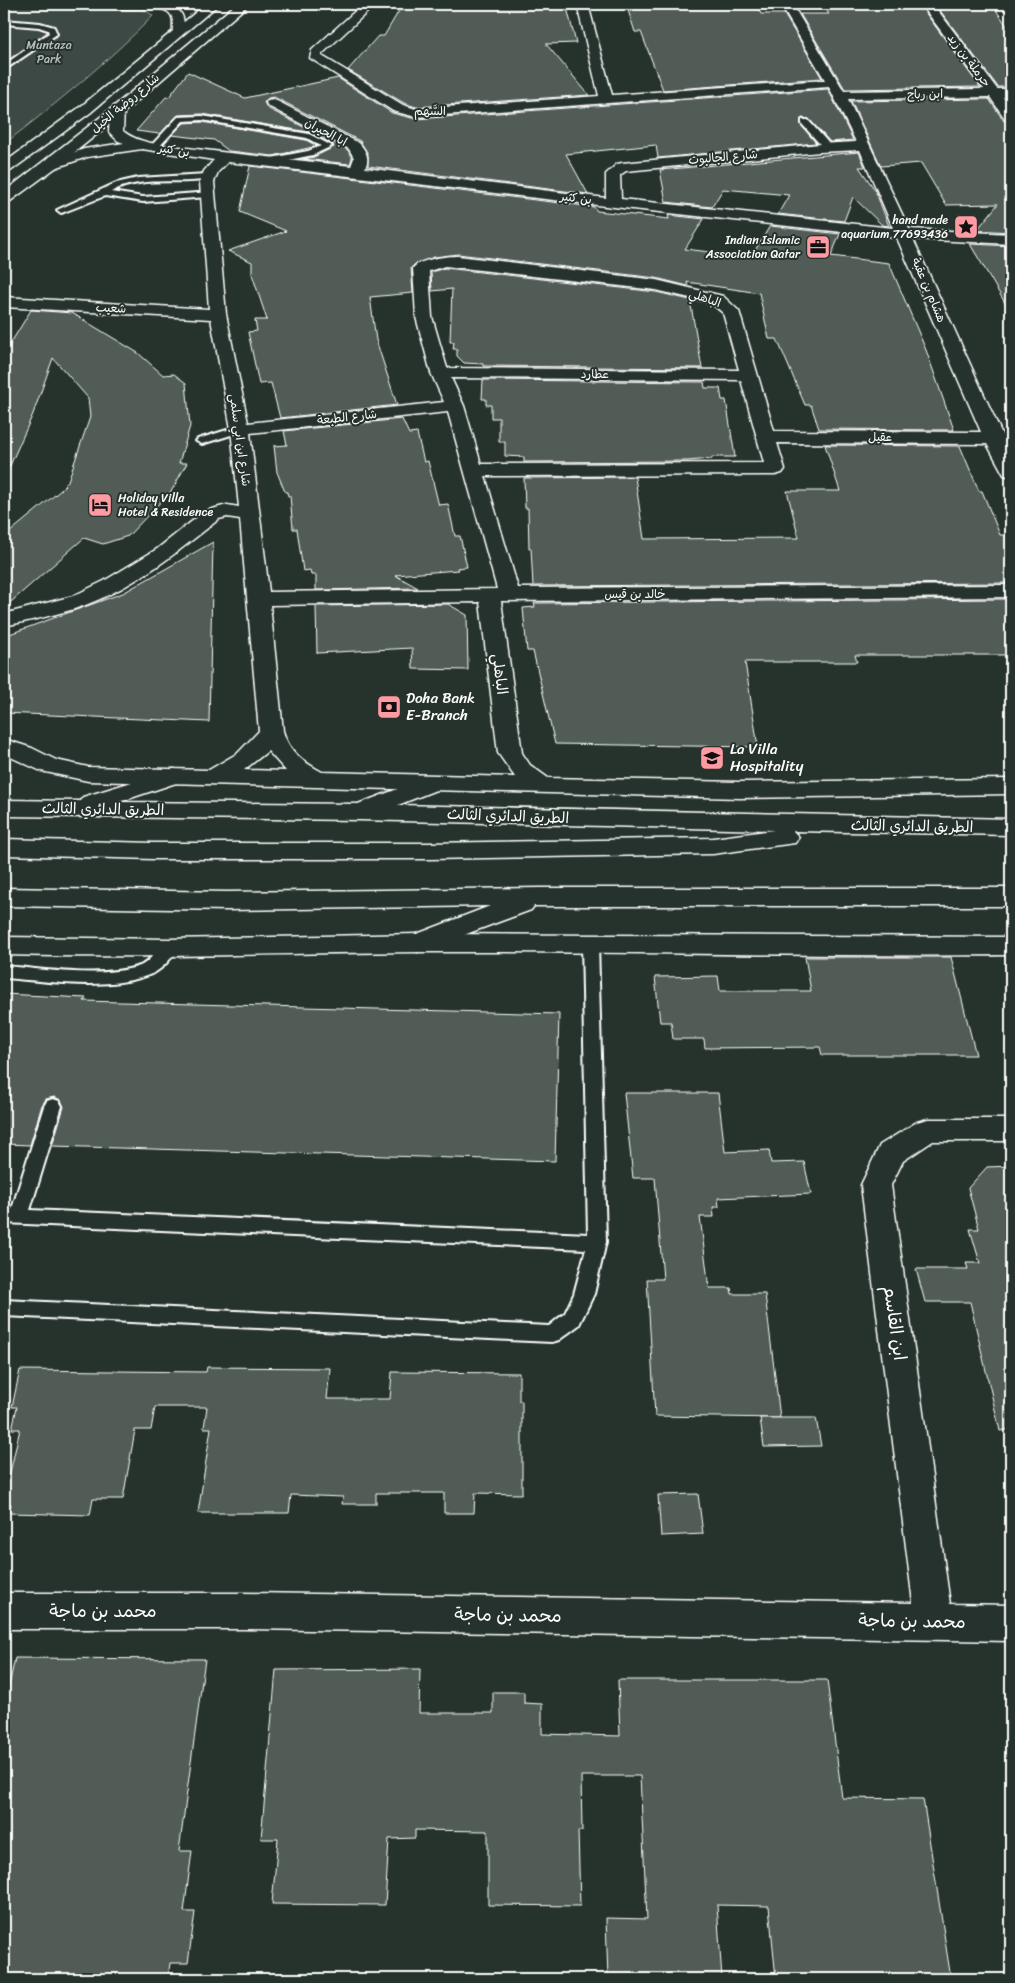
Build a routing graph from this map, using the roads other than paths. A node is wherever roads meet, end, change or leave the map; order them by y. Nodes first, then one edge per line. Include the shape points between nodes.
1 (112, 4) edge
2 (213, 4) edge
3 (242, 4) edge
4 (370, 4) edge
5 (578, 4) edge
6 (786, 4) edge
7 (927, 4) edge
8 (4, 22) edge
9 (178, 32) junction
10 (4, 68) edge
11 (836, 89) junction
12 (993, 93) junction
13 (1011, 93) edge
14 (606, 98) junction
15 (273, 103) dead end
16 (117, 111) junction
17 (1011, 116) edge
18 (805, 122) dead end
19 (148, 146) junction
20 (865, 146) junction
21 (828, 148) junction
22 (225, 158) junction
23 (264, 162) junction
24 (50, 166) junction
25 (4, 169) edge
26 (355, 171) junction
27 (208, 185) junction
28 (104, 193) junction
29 (4, 199) edge
30 (614, 203) junction
31 (61, 210) dead end
32 (904, 234) junction
33 (1011, 239) edge
34 (4, 302) edge
35 (218, 314) junction
36 (440, 373) junction
37 (750, 375) junction
38 (455, 406) junction
39 (240, 428) junction
40 (767, 437) junction
41 (993, 438) junction
42 (202, 441) dead end
43 (472, 470) junction
44 (1011, 471) edge
45 (249, 514) junction
46 (1011, 591) edge
47 (500, 595) junction
48 (259, 599) junction
49 (4, 620) edge
50 (271, 730) junction
51 (4, 746) edge
52 (510, 753) junction
53 (174, 776) junction
54 (213, 777) junction
55 (314, 778) junction
56 (485, 782) junction
57 (432, 783) junction
58 (542, 785) junction
59 (1011, 787) edge
60 (4, 808) edge
61 (68, 809) junction
62 (359, 812) junction
63 (872, 825) junction
64 (1011, 827) edge
65 (4, 847) edge
66 (4, 897) edge
67 (540, 897) junction
68 (1011, 897) edge
69 (418, 943) junction
70 (590, 943) junction
71 (4, 946) edge
72 (1011, 946) edge
73 (170, 948) junction
74 (4, 972) edge
75 (53, 1106) dead end
76 (1011, 1130) edge
77 (11, 1216) edge
78 (597, 1242) junction
79 (4, 1308) edge
80 (4, 1611) edge
81 (934, 1621) junction
82 (1011, 1623) edge

1 - 9 main road via 170,9 179,20
2 - 9 main road, شارع روضة الخيل
3 - 16 main road, شارع روضة الخيل
4 - 14 main road, السَّهم via 316,56 398,108 429,113
5 - 14 main road via 583,8
6 - 11 main road, هشام بن عقبة
7 - 12 main road, حرملة بن زيد
8 - 10 lane via 40,25 53,34
9 - 25 main road, شارع روضة الخيل via 85,110
11 - 12 main road, ابن رباح
11 - 14 main road, السَّهم
11 - 20 main road, هشام بن عقبة
12 - 13 main road, ابن رباح
12 - 17 main road, حرملة بن زيد
15 - 26 main road, ابا الحيران via 354,146 362,158
16 - 19 main road, بن كثير via 116,132 123,138
16 - 24 main road, شارع روضة الخيل
18 - 21 lane
19 - 22 main road, بن كثير
19 - 23 lane via 186,117 309,136 328,146
19 - 24 main road, بن كثير via 84,153
20 - 21 main road, شارع الجالبوت
20 - 32 main road, هشام بن عقبة
21 - 30 main road, شارع الجالبوت via 622,167 613,174
22 - 23 main road, بن كثير
22 - 27 main road via 212,169
23 - 26 main road, بن كثير
24 - 29 main road, شارع روضة الخيل
26 - 30 main road, بن كثير
27 - 28 lane via 136,199
27 - 28 lane via 138,181 116,186
27 - 35 main road, شارع ابن ابي سلمى
28 - 31 lane
30 - 32 main road, بن كثير
32 - 33 main road, بن كثير
32 - 41 main road, هشام بن عقبة
34 - 35 main road, شعيب
35 - 39 main road, شارع ابن ابي سلمى
36 - 37 main road, عطارد
36 - 37 main road, الباهلي via 424,317 421,268 438,262 458,261 656,285 717,299 731,311
36 - 38 main road, الباهلي
37 - 40 main road, الباهلي
38 - 39 main road, شارع الطبعة
38 - 43 main road, الباهلي
39 - 42 lane
39 - 45 main road, شارع ابن ابي سلمى
40 - 41 main road, عقيل
40 - 43 main road, الباهلي via 775,469
41 - 44 main road, هشام بن عقبة
43 - 47 main road, الباهلي
45 - 48 main road, شارع ابن ابي سلمى
45 - 49 main road via 227,511 212,515 164,553 111,585 80,600
46 - 47 main road, خالد بن قيس
47 - 48 main road, خالد بن قيس
47 - 52 main road, الباهلي
48 - 50 main road, شارع ابن ابي سلمى
50 - 54 main road via 245,760
50 - 55 main road, شارع ابن ابي سلمى via 283,757
51 - 53 main road, الطريق الدائري الثالث via 68,771
52 - 56 main road via 501,769
52 - 58 main road, الباهلي via 520,770
53 - 54 main road, الطريق الدائري الثالث
53 - 61 main road
54 - 55 main road, الطريق الدائري الثالث
55 - 57 main road, الطريق الدائري الثالث
56 - 57 main road, الطريق الدائري الثالث
56 - 58 main road, الطريق الدائري الثالث
57 - 62 main road
58 - 59 main road, الطريق الدائري الثالث via 740,790
60 - 61 main road, الطريق الدائري الثالث
61 - 62 main road, الطريق الدائري الثالث
62 - 63 main road, الطريق الدائري الثالث
63 - 64 main road, الطريق الدائري الثالث
63 - 65 main road via 713,846 428,851 152,851
66 - 67 main road via 227,901
67 - 68 main road
67 - 69 main road
69 - 70 main road
69 - 73 main road
70 - 72 main road
70 - 78 lane
71 - 73 main road
73 - 74 lane via 149,969 129,975
75 - 77 lane
76 - 81 main road, ابن القاسم via 928,1130 891,1153 876,1185
77 - 78 lane
78 - 79 lane via 584,1294 572,1318 552,1334
80 - 81 main road, محمد بن ماجة via 242,1611
81 - 82 main road, محمد بن ماجة

